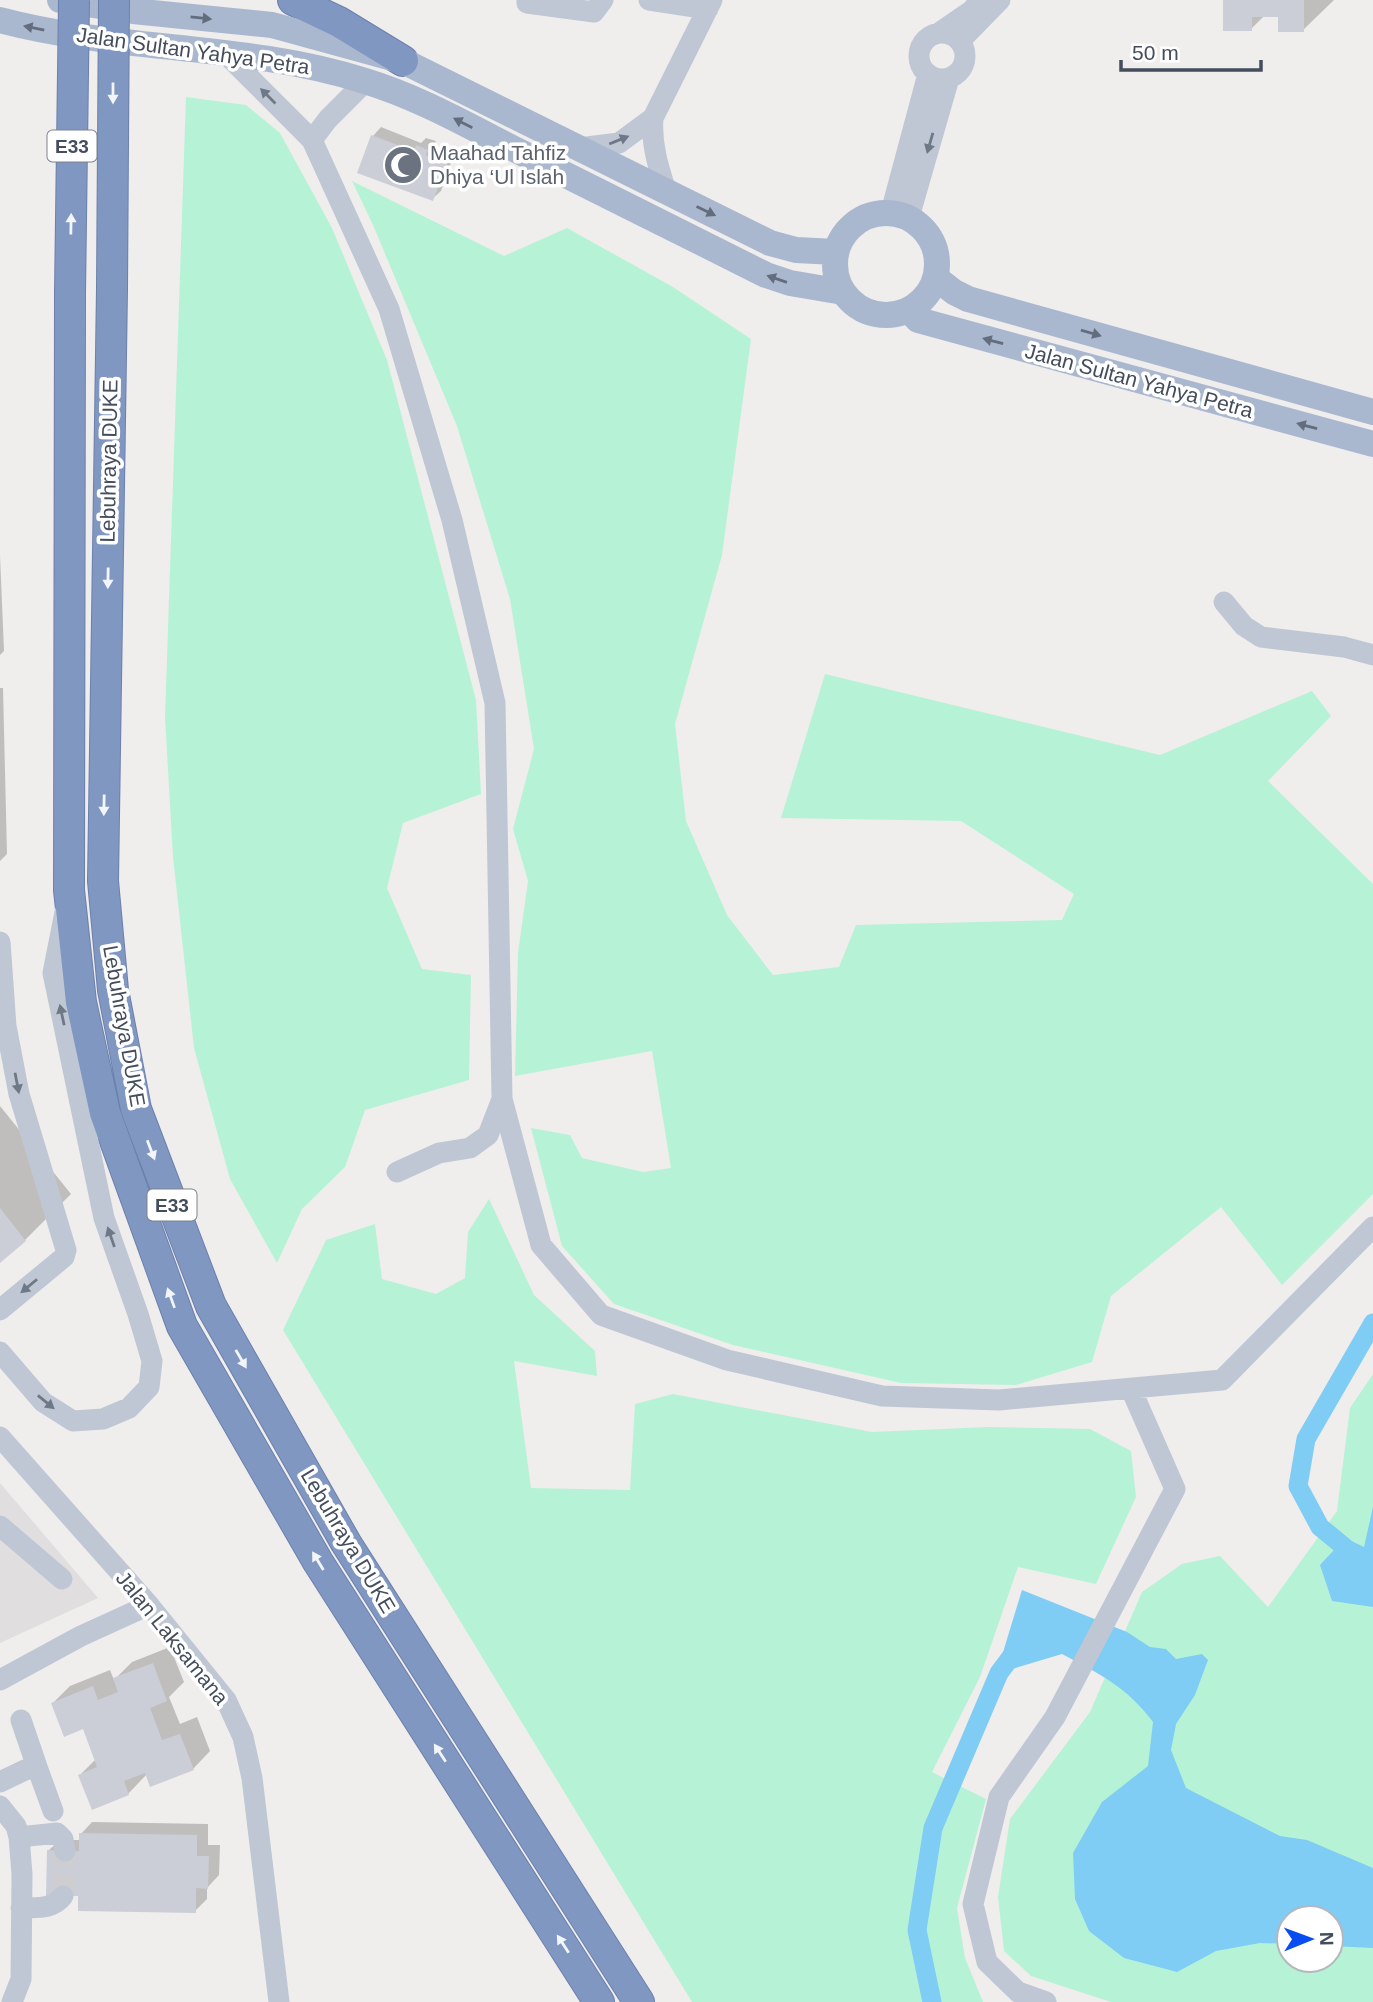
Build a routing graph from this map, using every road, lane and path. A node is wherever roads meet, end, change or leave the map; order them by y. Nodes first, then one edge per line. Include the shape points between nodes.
1 (60, 0) edge
2 (74, 0) edge
3 (114, 0) edge
4 (293, 0) edge
5 (527, 0) edge
6 (603, 0) edge
7 (649, 0) edge
8 (981, 0) edge
9 (1000, 0) edge
10 (710, 4) edge
11 (0, 20) edge
12 (939, 33) junction
13 (960, 41) junction
14 (223, 51) junction
15 (403, 61) junction
16 (939, 76) junction
17 (366, 81) junction
18 (653, 118) junction
19 (312, 140) junction
20 (579, 148) junction
21 (666, 191) junction
22 (900, 215) junction
23 (836, 252) junction
24 (936, 278) junction
25 (843, 292) junction
26 (909, 310) junction
27 (1373, 412) edge
28 (1373, 444) edge
29 (1224, 602) dead end
30 (1373, 655) edge
31 (69, 890) junction
32 (0, 942) edge
33 (502, 1099) junction
34 (397, 1172) dead end
35 (1373, 1227) edge
36 (0, 1310) edge
37 (0, 1352) edge
38 (1131, 1389) junction
39 (0, 1437) edge
40 (3, 1534) edge
41 (62, 1579) dead end
42 (149, 1605) junction
43 (0, 1680) edge
44 (21, 1720) dead end
45 (37, 1767) junction
46 (0, 1782) edge
47 (0, 1806) edge
48 (53, 1811) dead end
49 (19, 1837) junction
50 (65, 1851) dead end
51 (63, 1896) dead end
52 (20, 1908) junction
53 (0, 1976) edge
54 (22, 1979) junction
55 (12, 2002) edge
56 (279, 2002) edge
57 (599, 2002) edge
58 (639, 2002) edge
59 (1046, 2002) edge

1 -> 15 main road, Jalan Sultan Yahya Petra via 272,25
31 -> 2 highway, Lebuhraya DUKE / E33, bridge
3 -> 58 highway, Lebuhraya DUKE / E33, bridge via 103,881 113,990 136,1109 211,1306 346,1543
4 - 15 highway
5 - 6 street via 593,12
7 - 10 street
8 - 12 street
9 - 13 street
10 - 18 street
14 -> 11 main road, Jalan Sultan Yahya Petra via 36,29
12 - 13 street
12 - 16 street via 926,40 920,54 923,68
13 - 16 street via 964,62 956,75
14 - 17 main road, Jalan Sultan Yahya Petra via 298,63
19 -> 14 street
15 - 20 main road, Jalan Sultan Yahya Petra
16 - 22 street
17 - 19 street
25 -> 17 main road, Jalan Sultan Yahya Petra via 766,275 426,105
20 -> 18 street via 619,143
18 - 21 street via 655,159
19 - 33 street via 389,309 452,520 495,703
20 - 21 main road, Jalan Sultan Yahya Petra
21 -> 23 main road, Jalan Sultan Yahya Petra via 769,243
22 - 23 main road via 876,213 856,222
22 - 24 main road via 923,228 933,243
23 - 25 main road via 837,280
24 - 26 main road via 921,302
24 -> 27 main road, Jalan Sultan Yahya Petra via 968,299
25 - 26 main road, Jalan Sultan Yahya Petra via 873,313 895,315
28 -> 26 main road, Jalan Sultan Yahya Petra via 918,320
29 - 30 street via 1244,626 1261,637
37 -> 31 street via 43,1402 73,1421 103,1419 130,1408 149,1387 152,1361 104,1218 53,973
57 -> 31 highway, Lebuhraya DUKE / E33 via 318,1562 181,1326 105,1113 81,1002
32 -> 36 street via 6,1026 19,1094 66,1250 64,1258
33 - 34 street via 488,1135 470,1148 439,1153
33 - 38 street via 541,1245 601,1315 727,1360 882,1396 999,1400
35 - 38 street via 1222,1381
38 - 59 street via 1175,1489 1055,1717 999,1797 973,1904 986,1962 1018,1992
39 - 42 street, Jalan Laksamana
40 - 41 street
42 - 43 street
42 - 56 street, Jalan Laksamana via 226,1700 243,1738 252,1778
44 - 45 street
45 - 46 street
45 - 48 street
47 - 49 street
49 - 50 street via 57,1833
49 - 52 street
51 - 52 street via 49,1907
52 - 54 street
53 - 54 street
54 - 55 street

